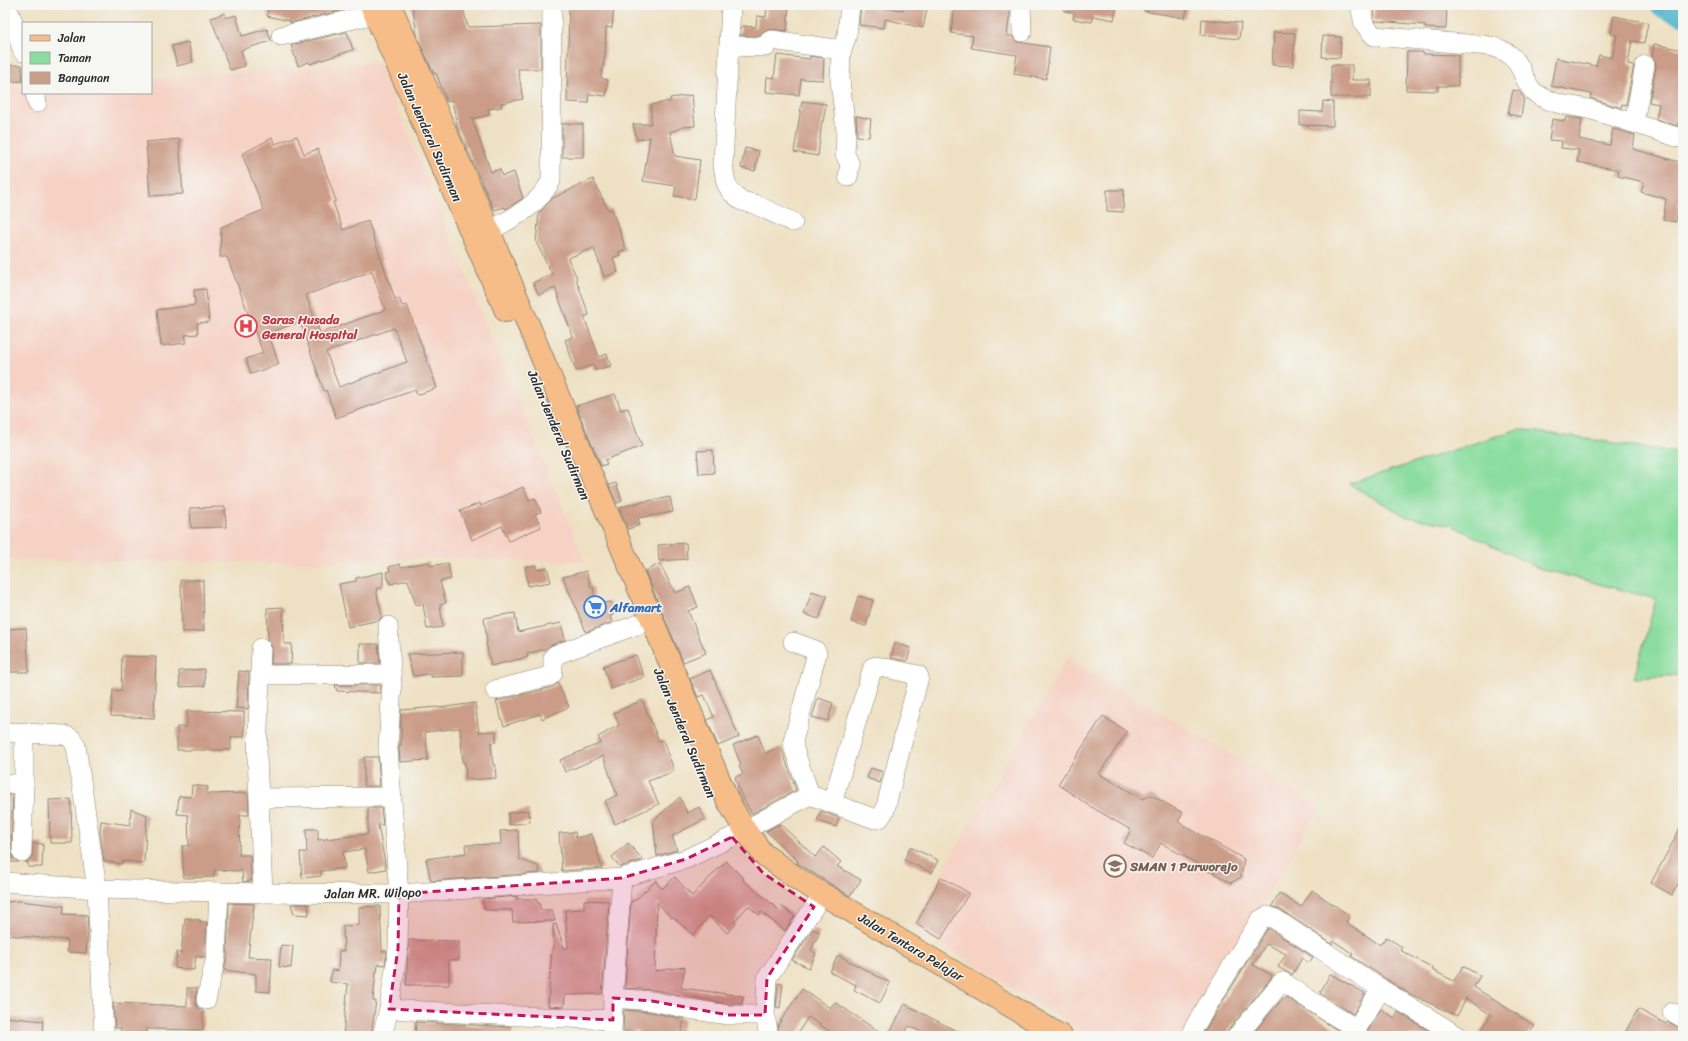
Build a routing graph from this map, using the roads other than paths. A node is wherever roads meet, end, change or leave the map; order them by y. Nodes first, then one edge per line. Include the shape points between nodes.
1 (6, 5) edge
2 (552, 5) edge
3 (731, 5) edge
4 (850, 5) edge
5 (1021, 5) edge
6 (1360, 5) edge
7 (379, 8) edge
8 (1022, 32) dead end
9 (281, 36) dead end
10 (729, 46) junction
11 (22, 49) edge
12 (842, 50) junction
13 (1644, 65) dead end
14 (1634, 122) junction
15 (1683, 139) edge
16 (456, 176) junction
17 (848, 177) dead end
18 (793, 222) dead end
19 (489, 231) junction
20 (531, 350) junction
21 (614, 549) junction
22 (639, 624) junction
23 (388, 626) dead end
24 (793, 642) dead end
25 (261, 648) dead end
26 (391, 674) junction
27 (260, 675) junction
28 (495, 690) dead end
29 (5, 732) edge
30 (24, 732) junction
31 (5, 784) edge
32 (24, 784) junction
33 (810, 795) junction
34 (392, 797) junction
35 (260, 798) junction
36 (832, 803) junction
37 (739, 834) junction
38 (22, 852) dead end
39 (757, 858) junction
40 (622, 878) junction
41 (5, 882) edge
42 (97, 889) junction
43 (219, 892) junction
44 (263, 893) junction
45 (399, 894) junction
46 (814, 906) junction
47 (1380, 989) junction
48 (613, 998) junction
49 (206, 1000) dead end
50 (389, 1009) junction
51 (765, 1015) junction
52 (612, 1028) edge
53 (1355, 1032) edge
54 (1455, 1035) edge
55 (104, 1036) edge
56 (382, 1036) edge
57 (767, 1036) edge
58 (1034, 1036) edge
59 (1061, 1036) edge
60 (1193, 1036) edge
61 (1237, 1036) edge

1 - 11 street
2 - 19 street via 551,181 546,190 528,208
3 - 10 street
4 - 12 street via 847,34
5 - 8 street
6 - 14 street via 1364,24 1374,36 1502,49 1514,58 1533,91 1551,102
7 - 9 street
7 - 16 main road, Jalan Jenderal Sudirman
10 - 12 street via 766,47 772,40
10 - 18 street via 723,166 726,184 742,201
12 - 17 street via 840,80 846,131 845,154 850,165
13 - 14 street
14 - 15 street
16 - 19 main road, Jalan Jenderal Sudirman
16 - 20 main road, Jalan Jenderal Sudirman
19 - 20 main road, Jalan Jenderal Sudirman
20 - 21 main road, Jalan Jenderal Sudirman
21 - 22 main road, Jalan Jenderal Sudirman
21 - 37 main road, Jalan Jenderal Sudirman via 728,801
22 - 28 street via 555,655 553,673 550,676
22 - 37 main road, Jalan Jenderal Sudirman via 716,808
23 - 26 street
24 - 33 street via 817,653 793,741
25 - 27 street
26 - 27 street
26 - 34 street via 388,749
27 - 35 street via 257,756
29 - 30 street
30 - 32 street
30 - 42 street via 64,735 71,738 76,746
31 - 32 street
32 - 38 street
33 - 36 street
33 - 37 street, Jalan MR. Wilopo
34 - 35 street
34 - 45 street
35 - 44 street
36 - 36 street via 873,667 918,674 885,810 878,819 875,819
37 - 39 main road, Jalan Jenderal Sudirman
37 - 40 street, Jalan MR. Wilopo via 686,859
39 - 46 main road, Jalan Tentara Pelajar via 763,872
39 - 59 main road, Jalan Tentara Pelajar via 799,880
40 - 45 street, Jalan MR. Wilopo
40 - 48 street
41 - 42 street, Jalan MR. Wilopo
42 - 43 street, Jalan MR. Wilopo
42 - 55 street
43 - 44 street, Jalan MR. Wilopo
43 - 49 street via 216,957
44 - 45 street, Jalan MR. Wilopo
45 - 50 street via 398,949
46 - 51 street via 767,978
46 - 58 main road, Jalan Tentara Pelajar
47 - 53 street
47 - 54 street
47 - 60 street via 1275,919 1263,917 1193,1029
48 - 51 street via 652,1001 728,1015
48 - 52 street
50 - 52 street via 496,1015
50 - 56 street
51 - 57 street
53 - 61 street via 1283,982

